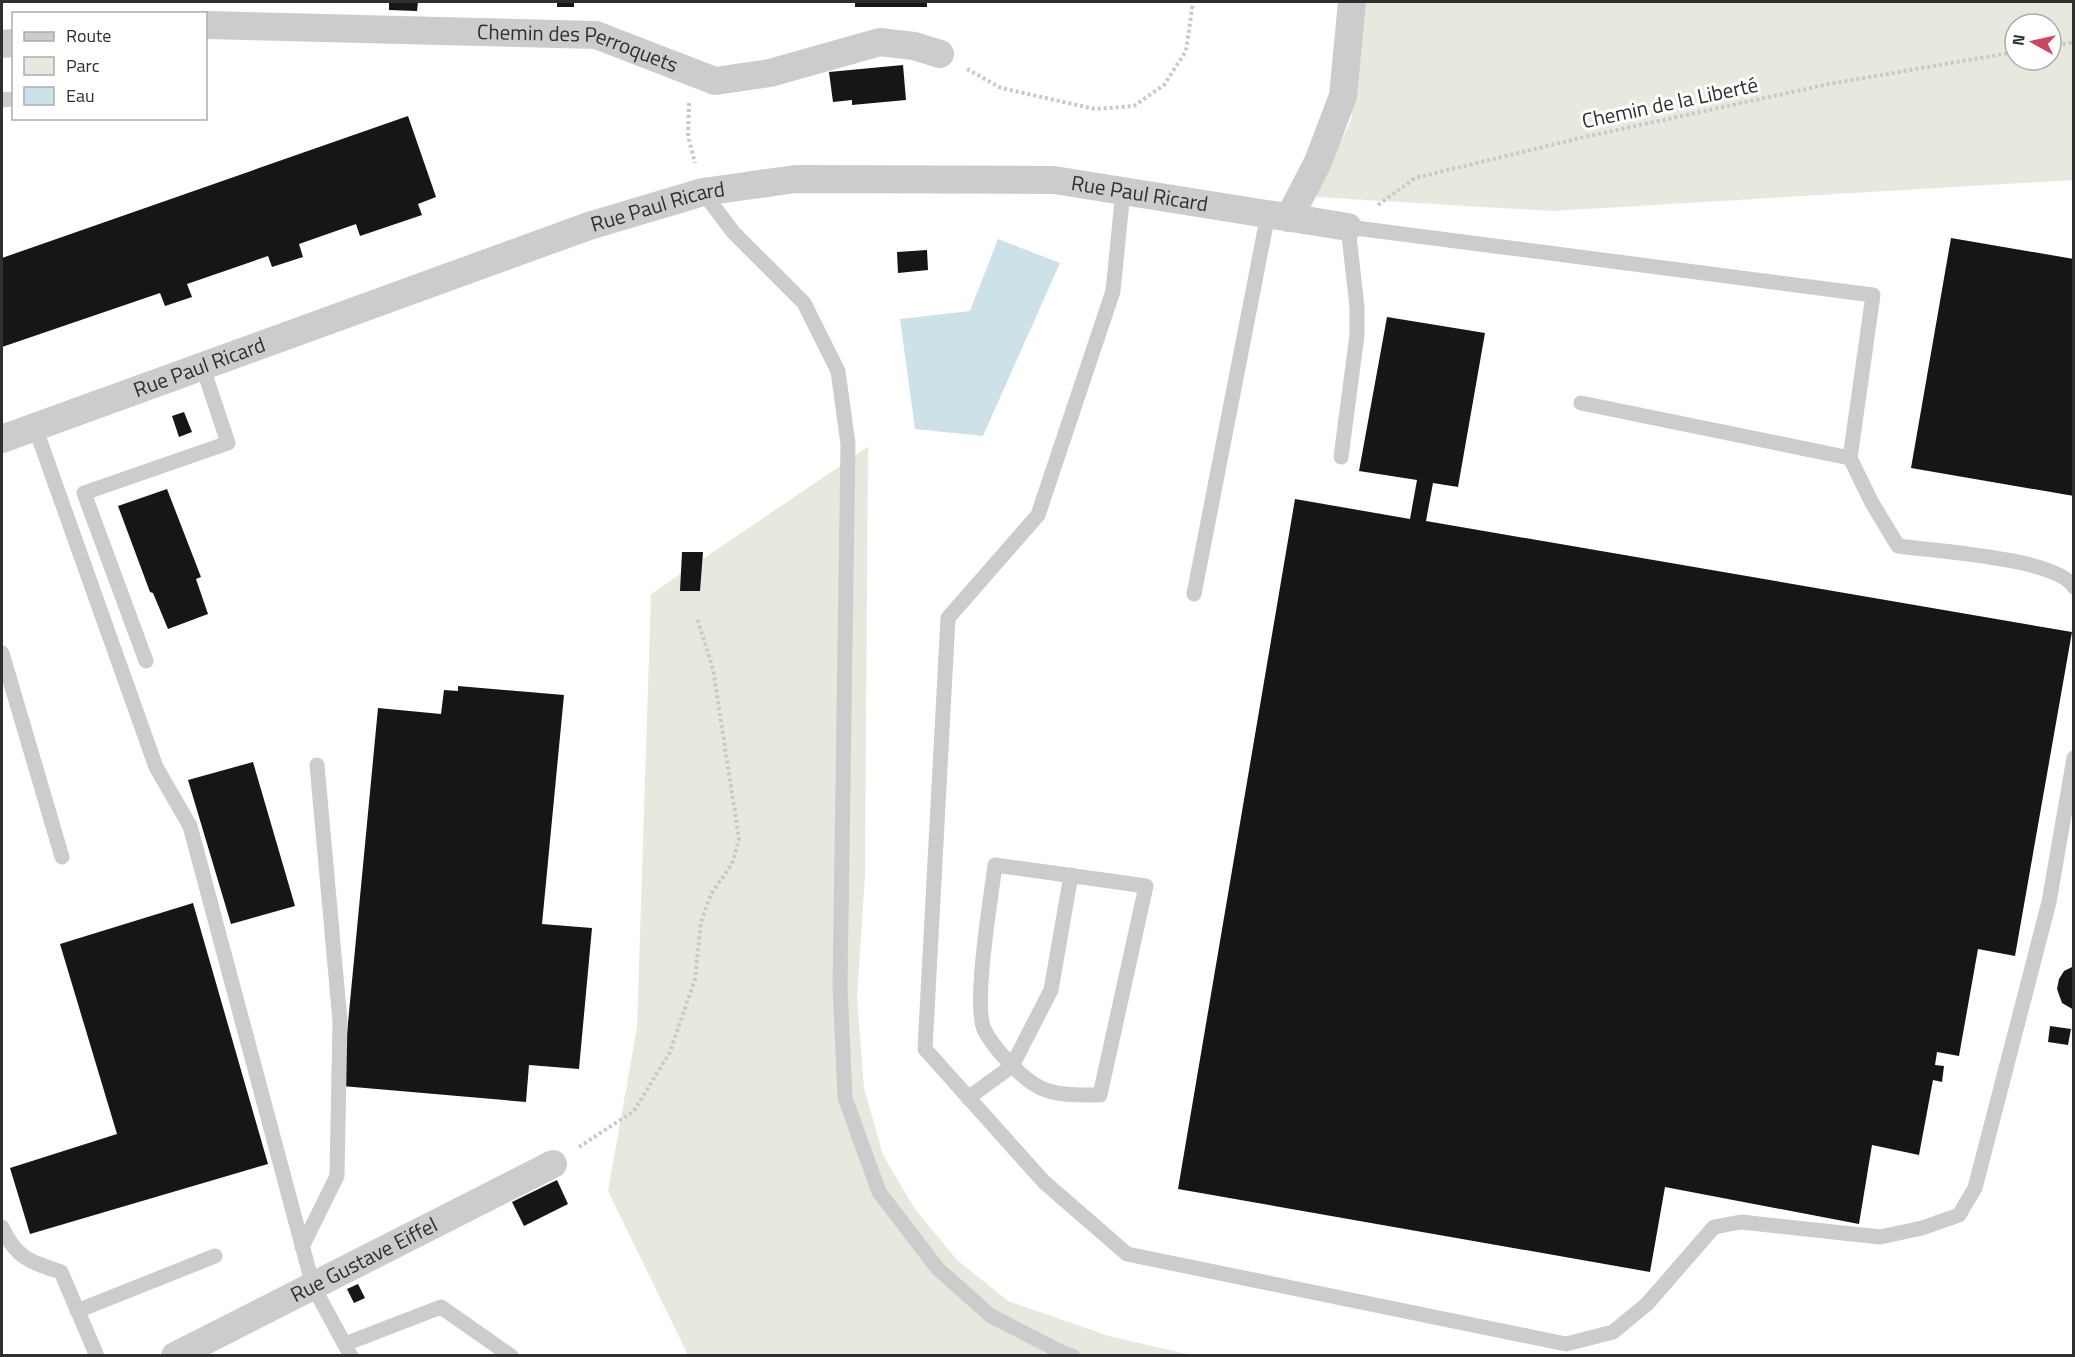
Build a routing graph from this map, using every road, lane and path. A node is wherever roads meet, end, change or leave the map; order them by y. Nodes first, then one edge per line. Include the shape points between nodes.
1 (1193, 2) edge
2 (1352, 2) edge
3 (207, 25) edge
4 (940, 54) joint
5 (2003, 54) edge
6 (690, 72) junction
7 (1123, 191) junction
8 (703, 192) junction
9 (1279, 216) junction
10 (1348, 227) junction
11 (202, 365) junction
12 (1581, 403) dead end
13 (35, 427) junction
14 (2, 439) edge
15 (1341, 457) dead end
16 (1850, 458) junction
17 (2073, 587) edge
18 (1194, 594) dead end
19 (697, 618) dead end
20 (2, 653) edge
21 (146, 661) dead end
22 (2073, 758) edge
23 (317, 765) dead end
24 (62, 857) dead end
25 (1071, 875) junction
26 (1012, 1066) junction
27 (968, 1098) junction
28 (553, 1164) joint
29 (2, 1227) edge
30 (302, 1246) junction
31 (215, 1256) dead end
32 (313, 1286) junction
33 (77, 1311) junction
34 (348, 1350) edge
35 (176, 1355) edge
36 (97, 1356) edge
37 (511, 1356) edge
38 (1073, 1356) edge

1 - 4 path via 1186,51 1164,85 1134,106 1095,109 1001,88
2 - 9 street via 1343,96 1318,162
3 - 6 street, Chemin des Perroquets via 596,34
4 - 6 street, Chemin des Perroquets via 880,42 770,73 715,81
5 - 10 path, Chemin de la Liberté via 1829,84 1415,178
6 - 8 path via 688,136
7 - 8 street, Rue Paul Ricard via 1054,180 796,179
7 - 9 street, Rue Paul Ricard
7 - 27 lane via 1113,291 1038,515 948,618 925,1049
8 - 11 street, Rue Paul Ricard via 589,226
8 - 38 lane via 733,232 804,303 838,370 848,444 840,986 845,1098 879,1192 938,1269 991,1316
9 - 10 street, Rue Paul Ricard
9 - 18 lane
10 - 15 lane via 1357,335
10 - 16 lane via 1873,295
11 - 13 street, Rue Paul Ricard
11 - 21 lane via 228,442 84,493
12 - 16 lane
13 - 14 street, Rue Paul Ricard
13 - 30 lane via 156,767 190,826
16 - 17 lane via 1898,546 2031,563 2068,577
19 - 28 path via 713,669 739,839 732,864 711,894 701,922 695,979 670,1052 634,1111
20 - 24 lane
22 - 27 lane via 2049,902 1976,1188 1959,1215 1880,1237 1741,1222 1714,1227 1647,1304 1613,1332 1566,1344 1127,1254 1044,1182
23 - 30 lane via 340,1021 337,1176
25 - 26 lane via 1051,990
25 - 26 lane via 994,865 980,1000 984,1028
25 - 26 lane via 1146,886 1100,1095 1041,1088
26 - 27 lane
28 - 32 street, Rue Gustave Eiffel
29 - 33 lane via 10,1246 28,1261 61,1272
30 - 32 lane
31 - 33 lane
32 - 34 lane
32 - 35 street, Rue Gustave Eiffel
33 - 36 lane
34 - 37 lane via 441,1307

